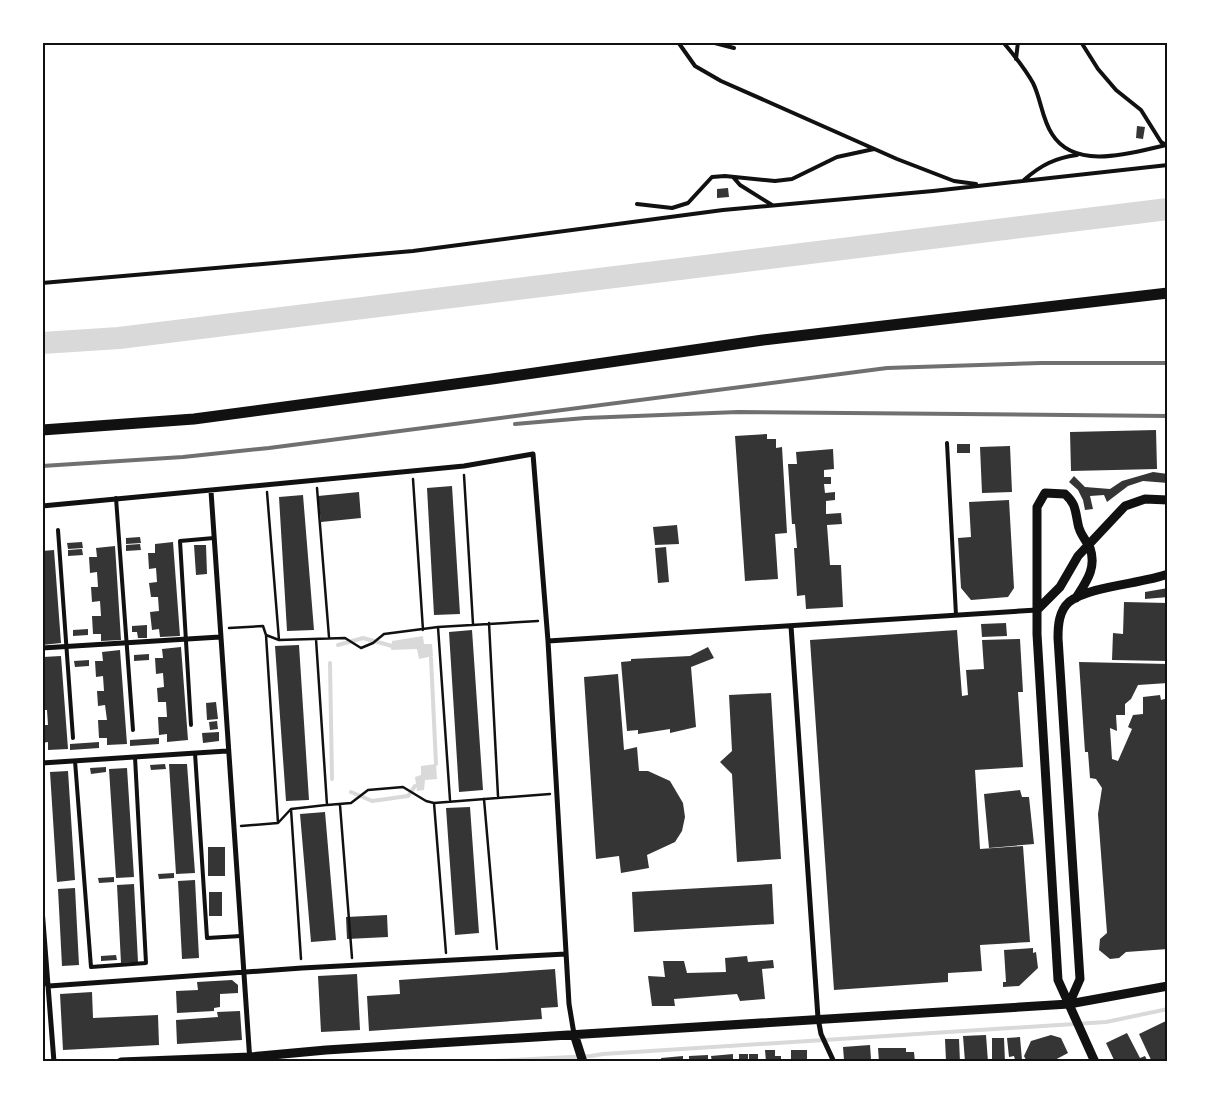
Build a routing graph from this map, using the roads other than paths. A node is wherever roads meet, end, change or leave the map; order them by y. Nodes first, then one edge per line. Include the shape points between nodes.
1 (678, 42) edge
2 (711, 42) edge
3 (1003, 42) edge
4 (1018, 42) edge
5 (1081, 42) edge
6 (734, 48) dead end
7 (1016, 59) junction
8 (1167, 146) edge
9 (874, 149) junction
10 (1080, 155) junction
11 (1168, 165) edge
12 (733, 177) junction
13 (1023, 181) junction
14 (983, 185) junction
15 (637, 204) dead end
16 (772, 205) junction
17 (42, 283) edge
18 (1164, 294) edge
19 (42, 430) edge
20 (947, 443) dead end
21 (212, 491) junction
22 (116, 498) junction
23 (1168, 500) edge
24 (42, 506) edge
25 (58, 530) dead end
26 (214, 538) junction
27 (1088, 545) junction
28 (1168, 574) edge
29 (1076, 598) junction
30 (1037, 610) junction
31 (956, 615) junction
32 (790, 626) junction
33 (220, 637) junction
34 (186, 639) junction
35 (548, 641) junction
36 (128, 643) junction
37 (68, 647) junction
38 (42, 648) edge
39 (191, 725) dead end
40 (133, 730) dead end
41 (73, 738) dead end
42 (227, 751) junction
43 (195, 753) junction
44 (134, 757) junction
45 (75, 761) junction
46 (42, 763) edge
47 (42, 909) edge
48 (241, 936) junction
49 (566, 954) junction
50 (243, 972) junction
51 (42, 981) edge
52 (49, 986) junction
53 (1168, 986) edge
54 (1069, 1004) junction
55 (818, 1018) junction
56 (574, 1034) junction
57 (250, 1059) edge
58 (54, 1062) edge
59 (121, 1062) edge
60 (583, 1062) edge
61 (834, 1062) edge
62 (1095, 1062) edge

1 - 9 lane via 695,66 721,81
2 - 6 lane
3 - 7 lane
4 - 7 lane
5 - 8 lane via 1104,76 1141,110 1161,142
7 - 10 lane via 1033,84 1051,133 1065,148
8 - 10 lane via 1096,156
9 - 12 lane via 837,157 792,179 776,181
9 - 14 lane via 954,181
10 - 13 lane via 1061,157 1040,166
11 - 13 lane
12 - 15 lane via 712,177 688,203 672,208
12 - 16 lane
13 - 14 lane
14 - 16 lane
16 - 17 lane via 413,251
18 - 19 main road via 763,340 492,380 194,418
20 - 31 lane
21 - 22 street
21 - 26 street
21 - 35 street via 464,466 533,454
22 - 24 street
22 - 36 lane
23 - 27 street via 1145,499 1125,506
25 - 37 lane
26 - 33 street
26 - 34 lane via 180,541
27 - 29 street via 1093,565
27 - 30 street via 1060,587
27 - 30 street via 1080,533 1073,502 1065,494 1052,492 1042,495 1037,507
28 - 29 street
29 - 54 street via 1059,617 1058,632 1080,979
30 - 31 street
30 - 54 street via 1058,980
31 - 32 street
32 - 35 street
32 - 55 street
33 - 34 street
33 - 42 street
34 - 36 street
34 - 39 lane
35 - 49 street
36 - 37 street
36 - 40 lane
37 - 38 street
37 - 41 lane
42 - 43 street
42 - 48 street
43 - 44 street
43 - 48 lane via 207,938
44 - 45 street
44 - 45 lane via 146,963 90,967
45 - 46 street
47 - 52 street
48 - 50 street
49 - 50 street
49 - 56 street
50 - 52 street
50 - 57 street
51 - 52 lane
52 - 58 street
53 - 54 street
54 - 55 street
54 - 62 street
55 - 56 street
55 - 61 street via 821,1034
56 - 57 street
56 - 60 street
57 - 59 street

